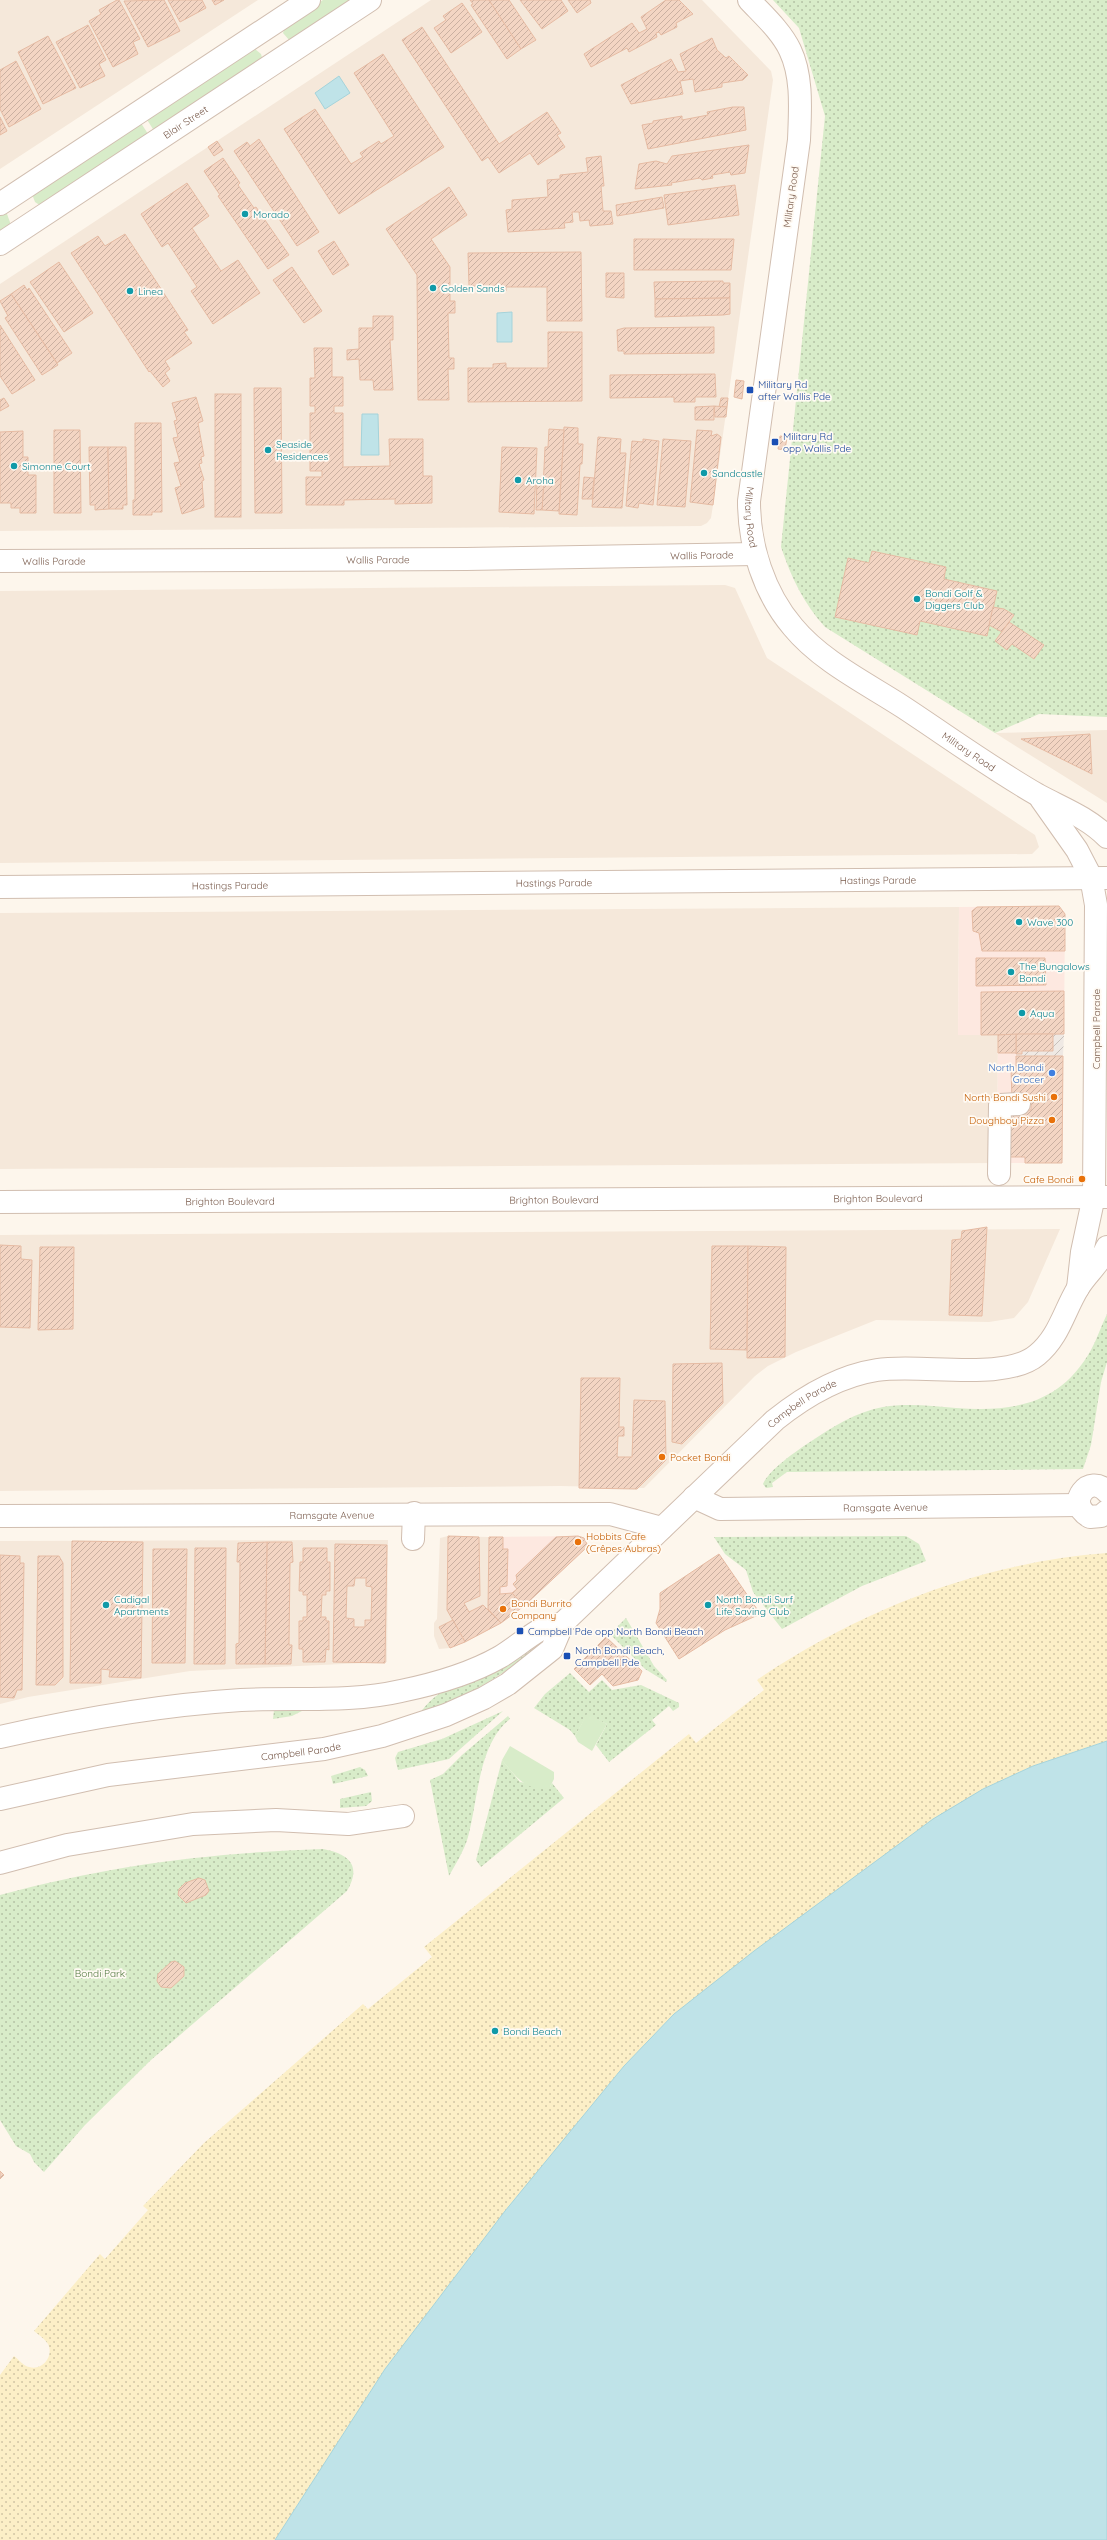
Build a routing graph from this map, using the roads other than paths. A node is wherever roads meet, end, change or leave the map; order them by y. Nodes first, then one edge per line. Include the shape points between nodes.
1 (309, 0) edge
2 (370, 0) edge
3 (749, 0) edge
4 (262, 31) junction
5 (280, 59) junction
6 (7, 199) edge
7 (32, 223) junction
8 (0, 244) edge
9 (755, 554) junction
10 (0, 561) edge
11 (1038, 795) junction
12 (1107, 837) edge
13 (1099, 877) edge
14 (0, 887) edge
15 (1019, 1104) dead end
16 (998, 1174) dead end
17 (1103, 1191) edge
18 (0, 1202) edge
19 (1107, 1247) edge
20 (1078, 1288) junction
21 (1107, 1492) edge
22 (694, 1497) junction
23 (1079, 1505) junction
24 (1107, 1511) edge
25 (414, 1513) junction
26 (0, 1516) edge
27 (662, 1528) junction
28 (413, 1539) dead end
29 (563, 1623) junction
30 (0, 1738) edge
31 (0, 1799) edge
32 (403, 1816) dead end
33 (0, 1863) edge

1 - 4 street
2 - 5 street, Blair Street
3 - 9 street, Military Road via 790,49 795,62 800,108 799,140 748,501
4 - 5 street
4 - 6 street
5 - 7 street, Blair Street
6 - 7 street
7 - 8 street, Blair Street
9 - 10 street, Wallis Parade via 466,559
9 - 11 street, Military Road via 781,612 808,643
11 - 12 street via 1076,813
11 - 13 street, Campbell Parade
13 - 14 street, Hastings Parade
13 - 17 street, Campbell Parade via 1097,931
15 - 16 street via 1000,1105
17 - 18 street, Brighton Boulevard
17 - 20 street, Campbell Parade via 1082,1252
19 - 20 street, Campbell Parade via 1102,1259
20 - 22 street, Campbell Parade via 1053,1338 1030,1360 1002,1369 900,1367 876,1370 840,1380 792,1406
21 - 23 street via 1098,1486 1089,1486 1079,1496
22 - 23 street, Ramsgate Avenue via 720,1509
22 - 27 street, Campbell Parade
23 - 24 street via 1090,1517 1101,1516
25 - 26 street, Ramsgate Avenue
25 - 27 street, Ramsgate Avenue via 610,1514
25 - 28 street
27 - 29 street, Campbell Parade
29 - 30 street, Campbell Parade via 538,1631 499,1658 469,1671 437,1683 399,1692 360,1697 241,1700 155,1708 84,1719
29 - 31 street, Campbell Parade via 552,1649 508,1684 446,1715 382,1736 324,1749 108,1775
32 - 33 street via 348,1824 276,1820 193,1824 75,1844

